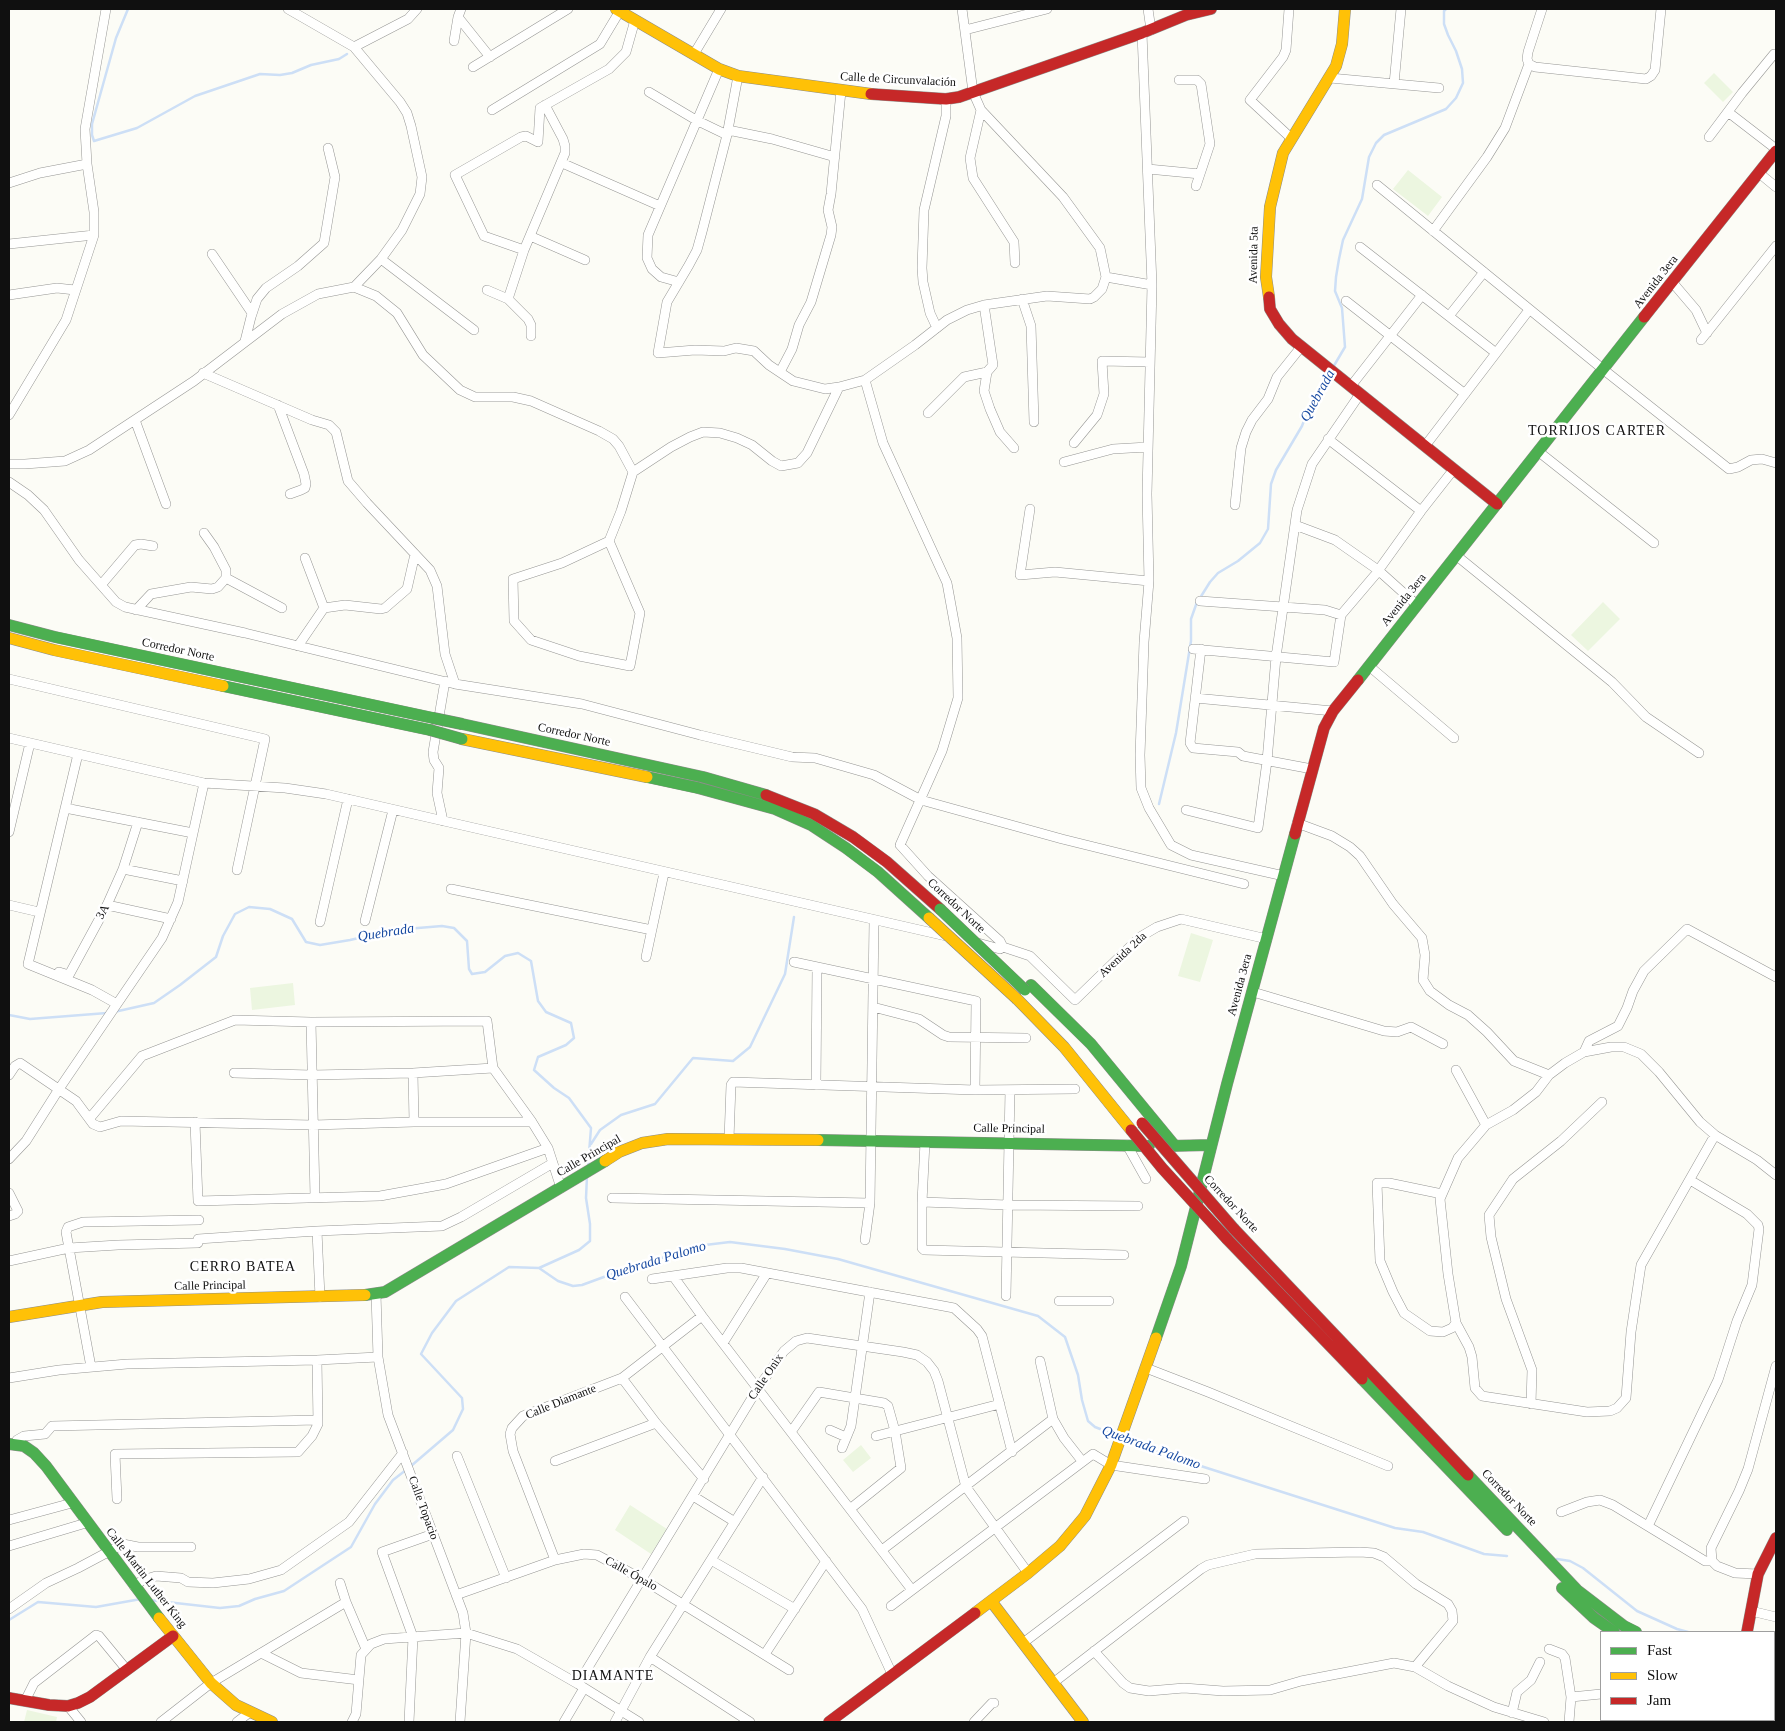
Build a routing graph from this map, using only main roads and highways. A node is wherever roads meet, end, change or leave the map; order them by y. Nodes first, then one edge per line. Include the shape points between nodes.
1 (619, 9) edge
2 (1211, 9) edge
3 (1338, 9) edge
4 (1345, 9) edge
5 (1776, 150) edge
6 (1497, 504) junction
7 (9, 625) edge
8 (9, 638) edge
9 (1028, 987) junction
10 (1211, 1145) junction
11 (1175, 1146) junction
12 (9, 1317) edge
13 (12, 1444) edge
14 (1776, 1538) edge
15 (991, 1601) junction
16 (1613, 1631) edge
17 (1634, 1631) edge
18 (1747, 1631) edge
19 (173, 1636) junction
20 (9, 1698) edge
21 (272, 1722) edge
22 (829, 1722) edge
23 (1083, 1722) edge

1 - 2 main road, Calle de Circunvalación via 738,76 864,94 946,99
3 - 4 main road
4 - 6 main road, Avenida 5ta via 1336,66 1282,153 1270,207 1266,277 1270,309 1279,324 1324,367
5 - 6 main road, Avenida 3era
6 - 10 main road, Avenida 3era via 1333,712 1324,728
7 - 9 main road, Corredor Norte, bridge via 703,777 777,798 814,814 887,862 943,907
8 - 16 main road, Corredor Norte, bridge via 698,788 775,808 811,825 878,872 1018,999 1064,1047 1162,1168 1227,1239 1570,1597
9 - 11 main road via 1091,1044
9 - 17 main road, Corredor Norte, bridge via 1234,1229 1577,1590
10 - 11 main road, Calle Principal
10 - 15 main road, Avenida 3era via 1181,1266 1124,1431 1091,1506 1060,1546
11 - 12 main road, Calle Principal via 870,1140 668,1139 642,1142 618,1152 385,1292 320,1297 102,1302
13 - 19 main road, Calle Martin Luther King via 24,1446 46,1466
14 - 18 main road via 1758,1574
15 - 22 main road, Avenida 3era
15 - 23 main road
19 - 20 main road via 78,1703 49,1705
19 - 21 main road, Calle Martin Luther King via 211,1683 236,1705

